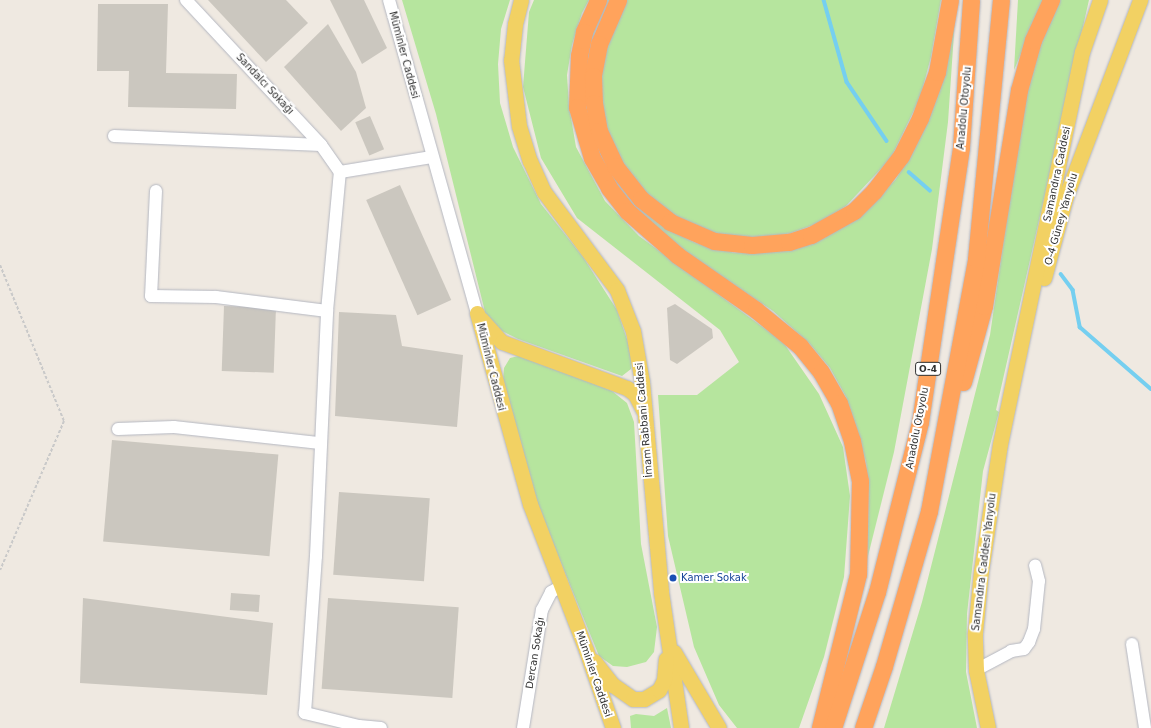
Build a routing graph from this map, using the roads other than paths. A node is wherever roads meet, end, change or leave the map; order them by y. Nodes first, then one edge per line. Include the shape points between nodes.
1 (186, 0) edge
2 (389, 0) edge
3 (521, 0) edge
4 (598, 0) edge
5 (618, 0) edge
6 (950, 0) edge
7 (971, 0) edge
8 (1001, 0) edge
9 (1051, 0) edge
10 (1100, 0) edge
11 (1140, 0) edge
12 (114, 136) dead end
13 (321, 145) junction
14 (432, 157) junction
15 (340, 172) junction
16 (156, 191) dead end
17 (327, 311) junction
18 (477, 313) junction
19 (516, 348) junction
20 (638, 353) junction
21 (494, 378) junction
22 (615, 384) junction
23 (646, 423) junction
24 (118, 429) dead end
25 (320, 443) junction
26 (1000, 444) junction
27 (929, 511) junction
28 (1035, 564) dead end
29 (562, 586) junction
30 (667, 638) junction
31 (1132, 644) dead end
32 (586, 650) junction
33 (976, 670) junction
34 (381, 728) edge
35 (523, 728) edge
36 (613, 728) edge
37 (681, 728) edge
38 (719, 728) edge
39 (820, 728) edge
40 (833, 728) edge
41 (863, 728) edge
42 (988, 728) edge
43 (1145, 728) edge

1 - 13 street, Sandalcı Sokağı
2 - 14 street, Müminler Caddesi
3 - 20 main road, İmam Rabbani Caddesi via 511,60 516,108 528,154 544,192 617,290 627,311
4 - 39 highway via 584,32 578,56 577,107 592,158 609,188 627,211 677,255 756,310 800,346 840,402 852,441 860,481 858,574
5 - 6 highway via 599,44 593,76 599,130 614,166 641,200 670,222 714,241 770,245 811,235 854,210 874,191 901,156 920,118 936,72
7 - 40 highway, Anadolu Otoyolu / O-4 via 961,147 920,422 877,592
8 - 27 highway, O-4 via 976,259
9 - 27 highway via 1033,40 1019,90 984,306
10 - 26 main road, Samandıra Caddesi via 1082,52
11 - 26 main road, O-4 Güney Yanyolu via 1066,196
12 - 13 street
13 - 15 street, Sandalcı Sokağı
14 - 15 street
14 - 18 street, Müminler Caddesi
15 - 17 street
16 - 17 street via 151,296 216,296
17 - 25 street
18 - 19 main road via 493,334
18 - 21 main road, Müminler Caddesi
19 - 21 main road via 509,348 497,354
19 - 22 main road
20 - 22 main road via 638,371 634,378
20 - 23 main road, İmam Rabbani Caddesi
21 - 29 main road, Müminler Caddesi via 530,504
22 - 23 main road via 635,394
23 - 30 main road, İmam Rabbani Caddesi via 654,535
24 - 25 street via 174,427
25 - 34 street via 316,556 305,713
26 - 33 main road, Samandıra Caddesi Yanyolu via 981,571 975,633
27 - 41 highway, O-4 via 884,666
28 - 33 street via 1039,581 1034,629 1030,642 1024,649 1010,651
29 - 32 main road, Müminler Caddesi
29 - 35 street, Dercan Sokağı via 550,592 542,610
30 - 32 main road via 664,680 659,690 644,699 633,699 613,685
30 - 37 main road, İmam Rabbani Caddesi
30 - 38 main road
31 - 43 street
32 - 36 main road, Müminler Caddesi
33 - 42 main road, Samandıra Caddesi Yanyolu

